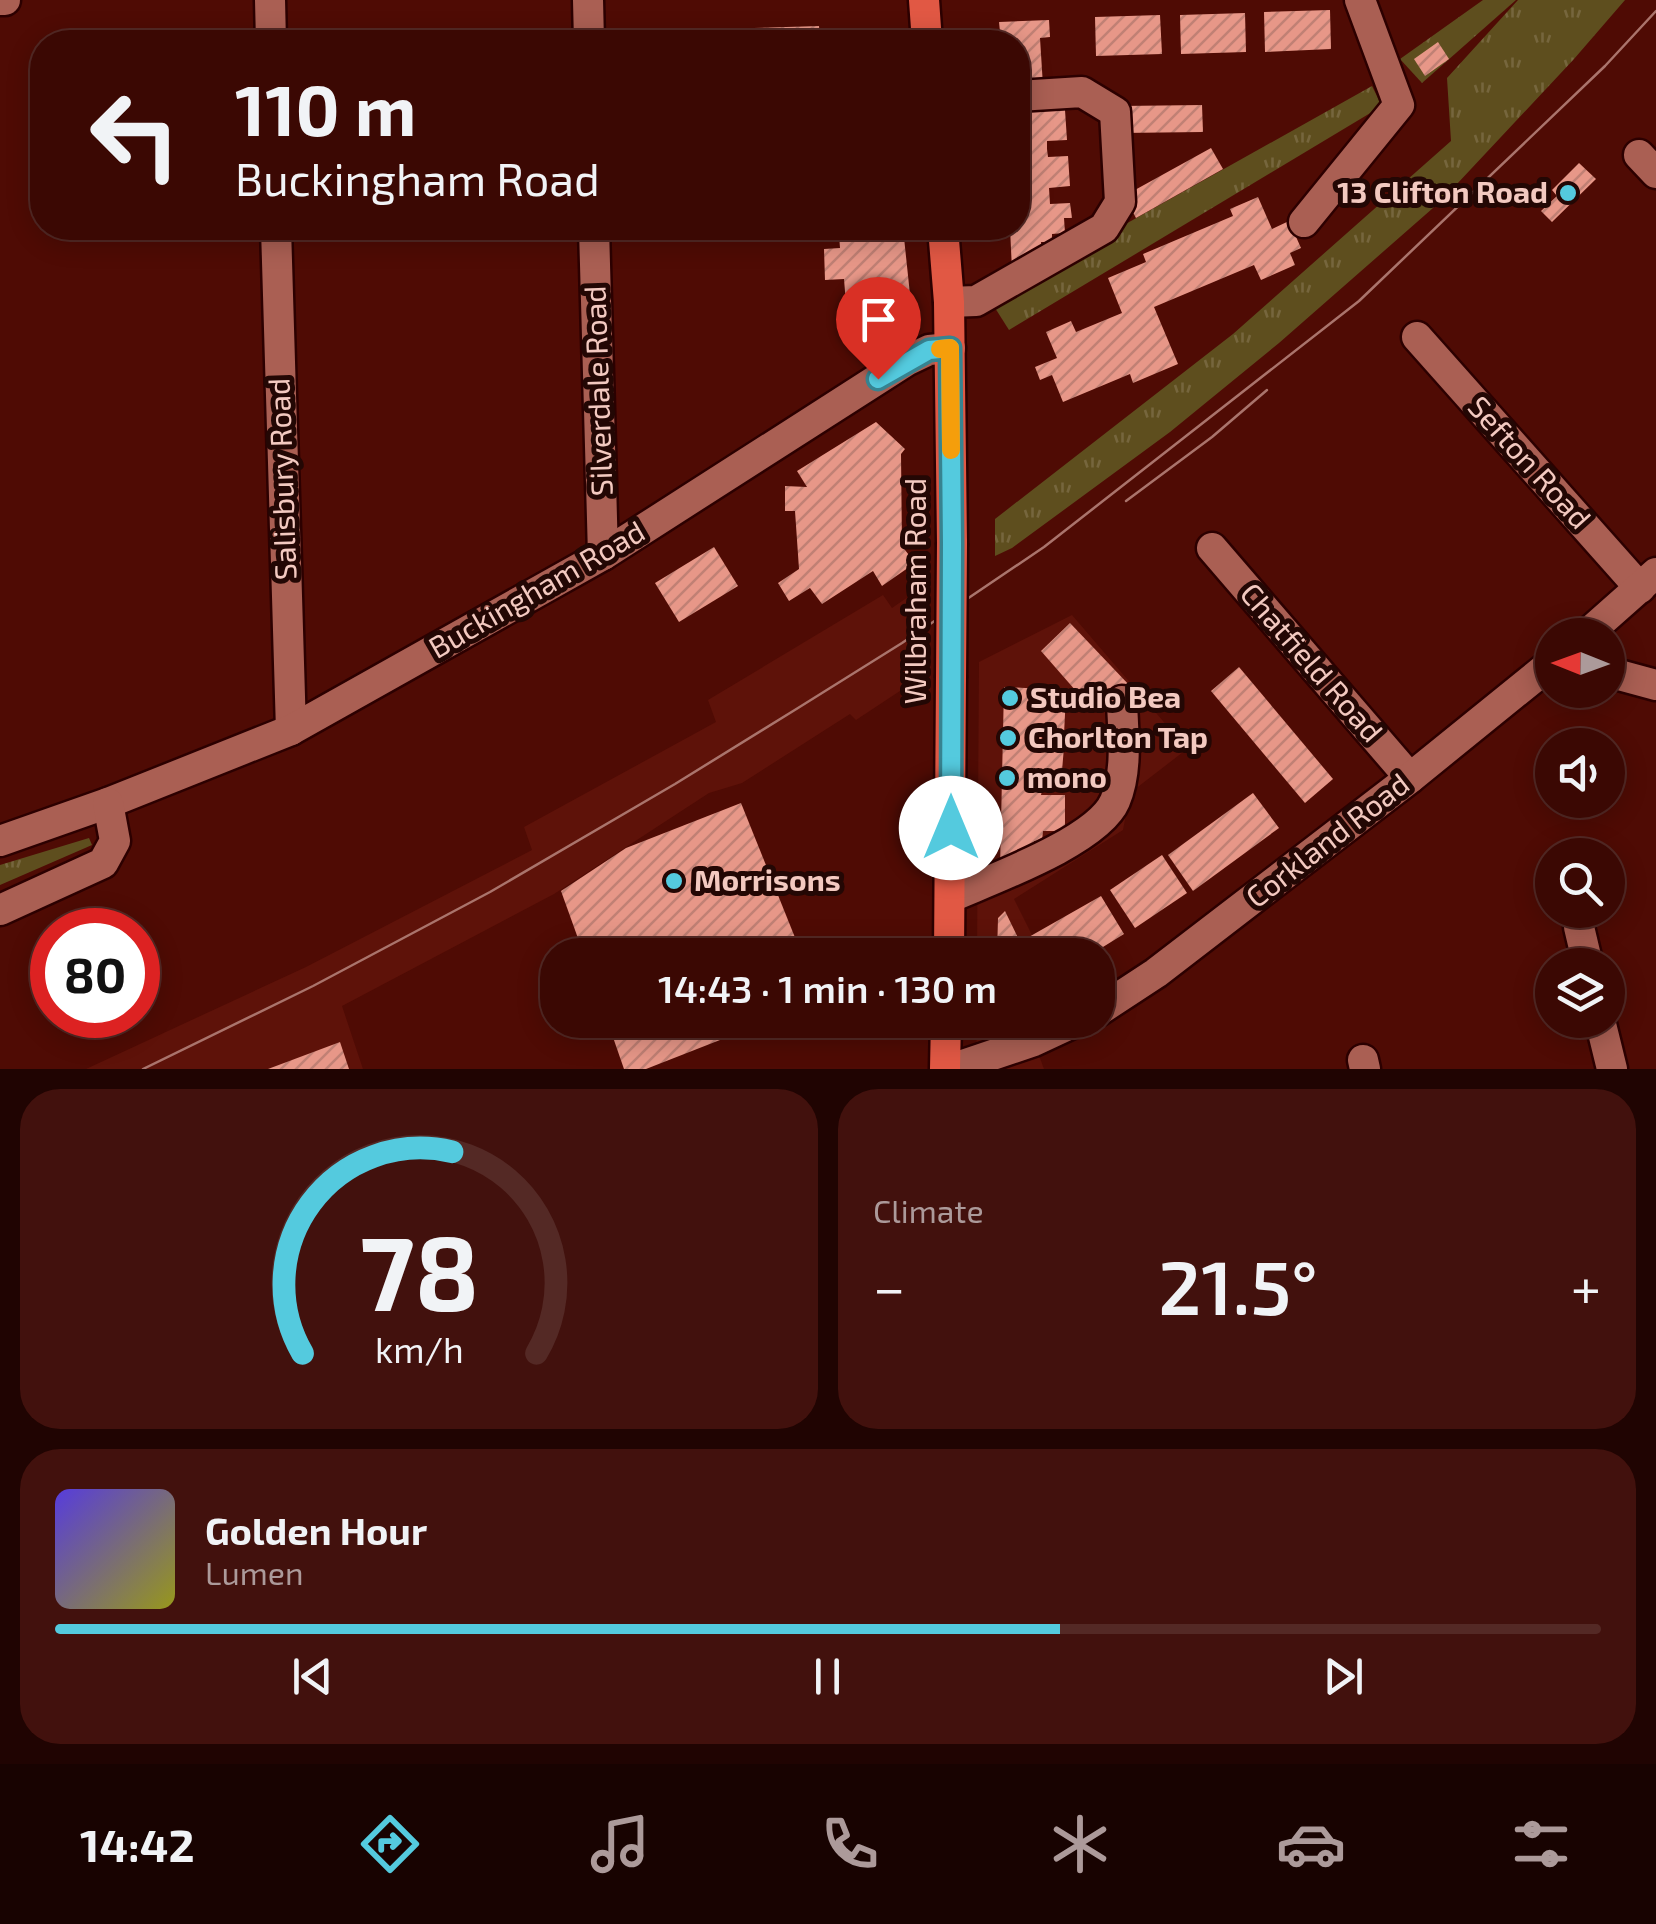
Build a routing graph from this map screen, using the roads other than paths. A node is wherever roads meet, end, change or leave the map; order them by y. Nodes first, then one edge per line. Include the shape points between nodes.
1 (270, 0) edge
2 (588, 0) edge
3 (924, 0) edge
4 (1360, 0) edge
5 (271, 30) edge
6 (589, 30) edge
7 (927, 30) edge
8 (1030, 95) edge
9 (1304, 222) dead end
10 (276, 240) edge
11 (594, 240) edge
12 (944, 240) edge
13 (949, 302) junction
14 (1418, 338) dead end
15 (950, 348) junction
16 (1212, 548) dead end
17 (604, 555) junction
18 (1648, 580) edge
19 (1605, 618) edge
20 (1535, 677) edge
21 (1625, 677) edge
22 (1656, 685) edge
23 (1122, 701) dead end
24 (290, 730) junction
25 (1410, 778) junction
26 (108, 803) junction
27 (0, 841) edge
28 (951, 896) junction
29 (0, 910) edge
30 (950, 938) edge
31 (1115, 1000) edge
32 (947, 1038) edge
33 (1040, 1038) edge
34 (1604, 1038) edge
35 (948, 1069) edge
36 (1612, 1069) edge

1 - 5 street
2 - 6 street
3 - 7 highway
4 - 9 street via 1399,105
8 - 13 street via 1082,92 1115,112 1120,202 1104,228 976,300
10 - 24 street, Salisbury Road
11 - 17 street, Silverdale Road
12 - 13 highway, Wilbraham Road
13 - 15 highway, Wilbraham Road
14 - 18 street, Sefton Road
15 - 17 street, Buckingham Road via 906,361
15 - 28 highway, Wilbraham Road, bridge
16 - 25 street, Chatfield Road
17 - 24 street, Buckingham Road
18 - 19 street
20 - 25 street, Corkland Road
21 - 22 street
23 - 28 street via 1121,783 1104,819 1046,856
24 - 26 street, Buckingham Road
25 - 31 street, Corkland Road
26 - 27 street, Buckingham Road
26 - 29 street via 115,841 103,862
28 - 30 highway, Wilbraham Road
32 - 35 highway
33 - 35 street
34 - 36 street

